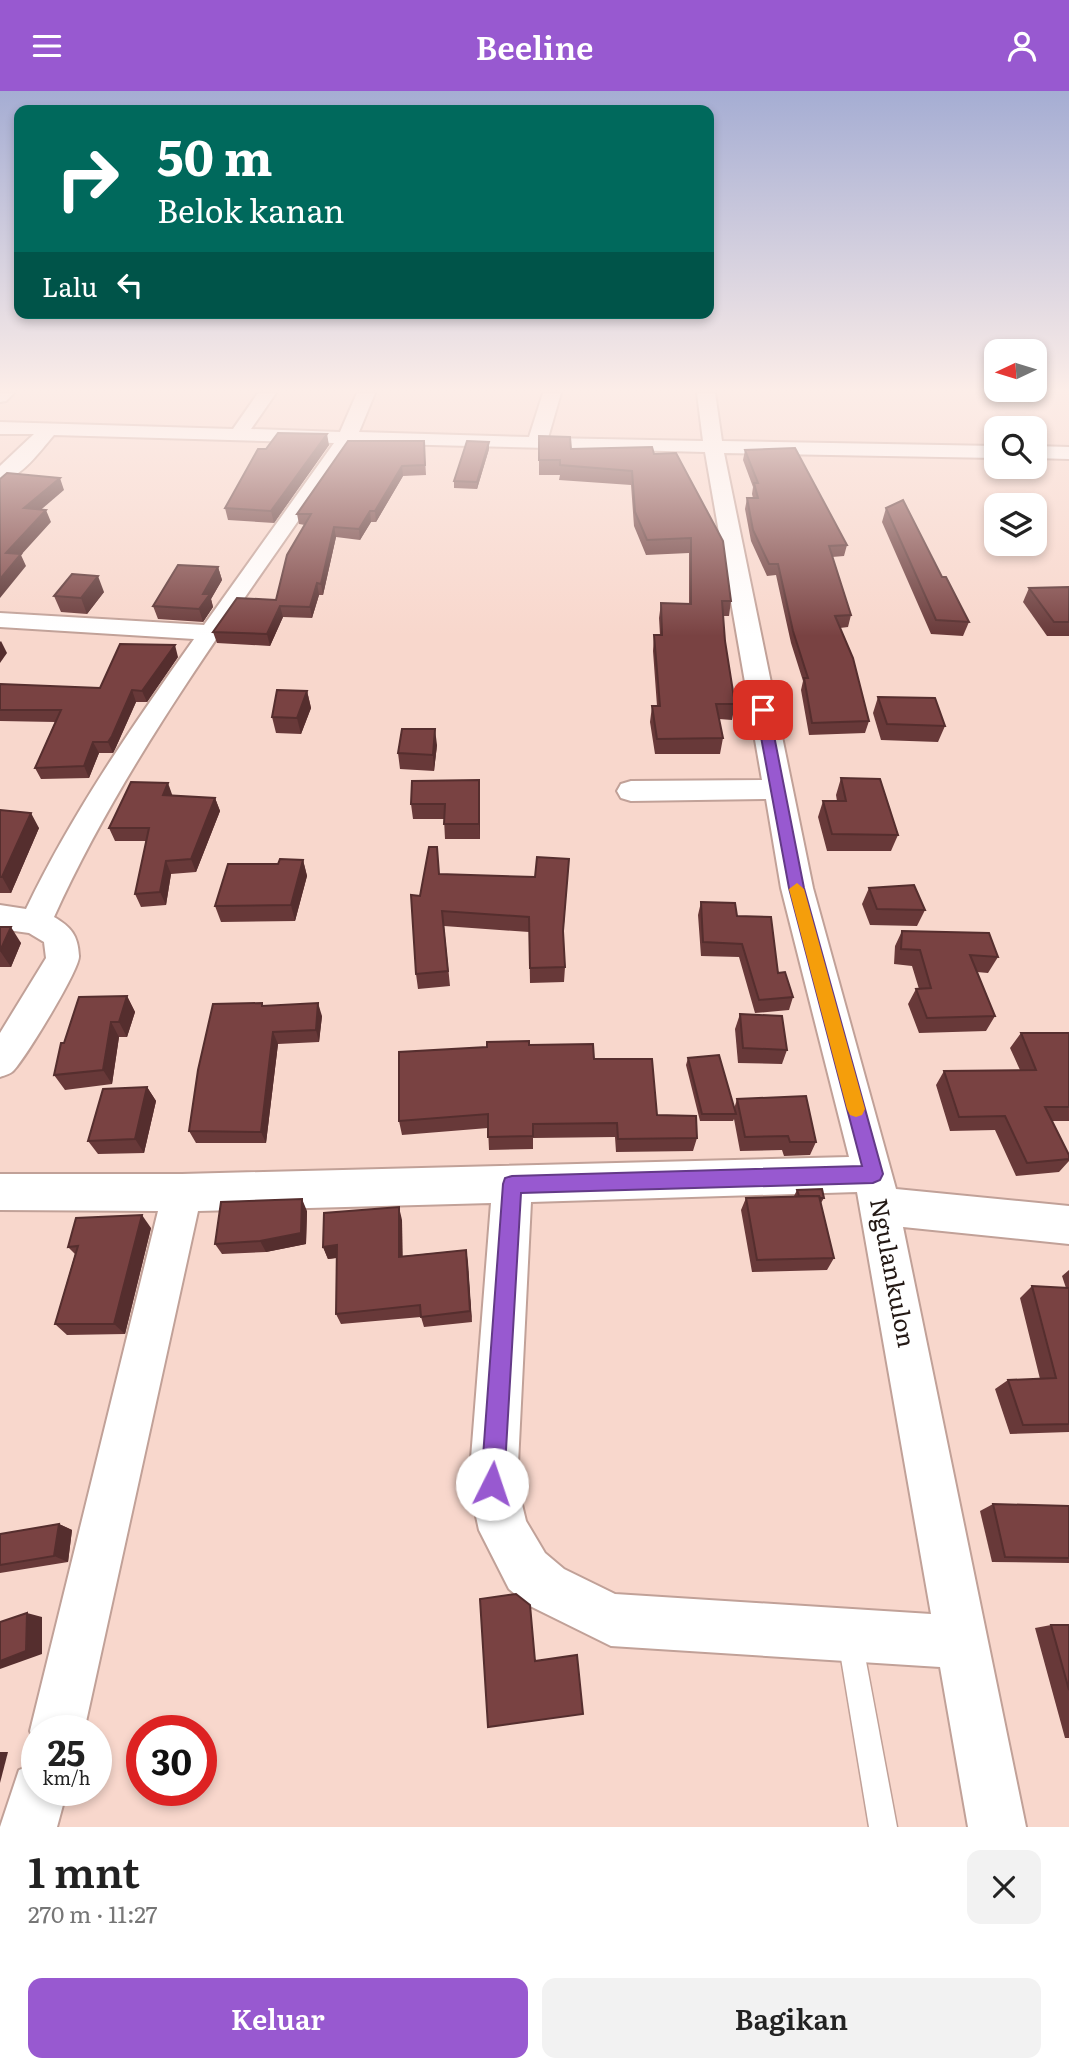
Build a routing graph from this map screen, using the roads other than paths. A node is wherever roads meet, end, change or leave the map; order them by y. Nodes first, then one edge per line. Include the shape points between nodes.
1 (322, 474) edge
2 (718, 474) edge
3 (0, 620) edge
4 (211, 633) junction
5 (778, 789) junction
6 (631, 791) dead end
7 (0, 917) edge
8 (36, 922) junction
9 (0, 1062) edge
10 (512, 1184) junction
11 (876, 1190) junction
12 (0, 1192) edge
13 (182, 1193) junction
14 (1069, 1225) edge
15 (849, 1635) junction
16 (962, 1642) junction
17 (61, 1715) edge
18 (34, 1806) edge
19 (28, 1827) edge
20 (883, 1827) edge
21 (997, 1827) edge

1 - 4 street
2 - 5 street, Ngulankulon
3 - 4 street
4 - 8 street via 93,812
5 - 6 street
5 - 11 street, Ngulankulon via 797,888
7 - 8 street
8 - 9 street via 60,936 63,959
10 - 11 street
10 - 13 street
10 - 15 street via 492,1484 503,1530 527,1571 546,1587 611,1620
11 - 14 street
11 - 16 street, Ngulankulon
12 - 13 street
13 - 17 street
15 - 16 street
15 - 20 lane
16 - 21 street, Ngulankulon
18 - 19 street

